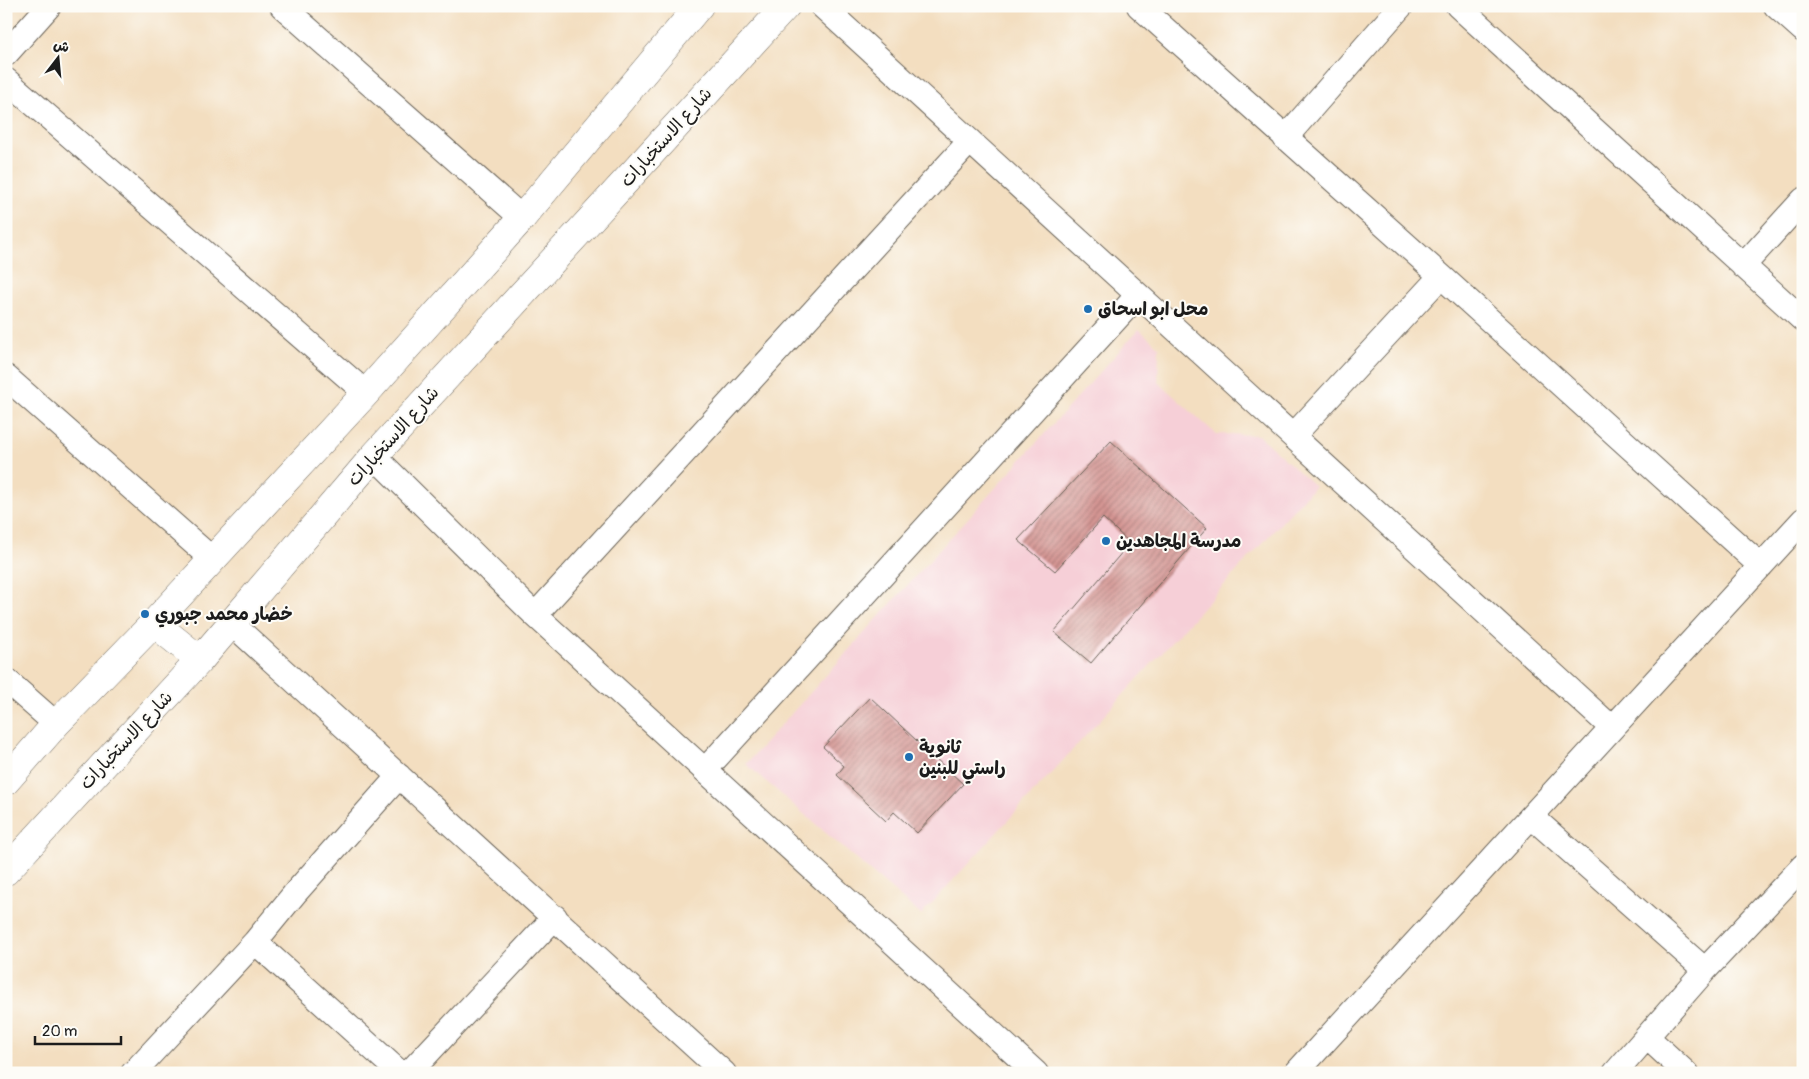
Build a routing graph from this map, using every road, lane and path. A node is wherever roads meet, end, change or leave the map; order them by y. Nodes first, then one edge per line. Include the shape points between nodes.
1 (49, 6) edge
2 (282, 6) edge
3 (699, 6) edge
4 (786, 6) edge
5 (822, 6) edge
6 (1139, 6) edge
7 (1401, 6) edge
8 (1458, 6) edge
9 (1776, 6) edge
10 (1803, 30) edge
11 (6, 54) edge
12 (6, 80) edge
13 (1285, 138) junction
14 (970, 141) junction
15 (1803, 200) edge
16 (522, 218) junction
17 (1743, 266) junction
18 (1441, 276) junction
19 (1138, 295) junction
20 (1803, 320) edge
21 (6, 377) edge
22 (366, 392) junction
23 (1293, 436) junction
24 (374, 456) junction
25 (1803, 520) edge
26 (212, 559) junction
27 (1761, 566) junction
28 (535, 615) junction
29 (154, 623) junction
30 (231, 623) junction
31 (200, 660) junction
32 (6, 680) edge
33 (56, 724) junction
34 (1612, 728) junction
35 (705, 770) junction
36 (399, 776) junction
37 (6, 782) edge
38 (1532, 817) junction
39 (1803, 866) edge
40 (6, 871) edge
41 (554, 917) junction
42 (255, 942) junction
43 (1705, 970) junction
44 (1647, 1037) junction
45 (133, 1073) edge
46 (400, 1073) edge
47 (409, 1073) edge
48 (724, 1073) edge
49 (1036, 1073) edge
50 (1296, 1073) edge
51 (1615, 1073) edge
52 (1686, 1073) edge

1 - 11 street
2 - 16 street
3 - 16 main road
4 - 24 main road, شارع الاستخبارات
5 - 14 street
6 - 13 street
7 - 13 street
8 - 17 street
9 - 10 street
12 - 22 street
13 - 18 street
14 - 19 street
14 - 28 street
15 - 17 street
16 - 22 main road
17 - 20 street
18 - 23 street
18 - 27 street
19 - 23 street
19 - 35 street
21 - 26 street
22 - 26 main road
23 - 34 street
24 - 28 street
24 - 30 main road, شارع الاستخبارات
25 - 27 street
26 - 29 main road
27 - 34 street
28 - 35 street
29 - 31 main road
29 - 33 main road
30 - 31 main road, شارع الاستخبارات
30 - 36 street
31 - 40 main road, شارع الاستخبارات
32 - 33 street
33 - 37 main road
34 - 38 street
35 - 49 street
36 - 41 street
36 - 42 street
38 - 43 street
38 - 50 street
39 - 43 street
41 - 47 street
41 - 48 street
42 - 45 street
42 - 46 street
43 - 44 street
44 - 51 street
44 - 52 street

